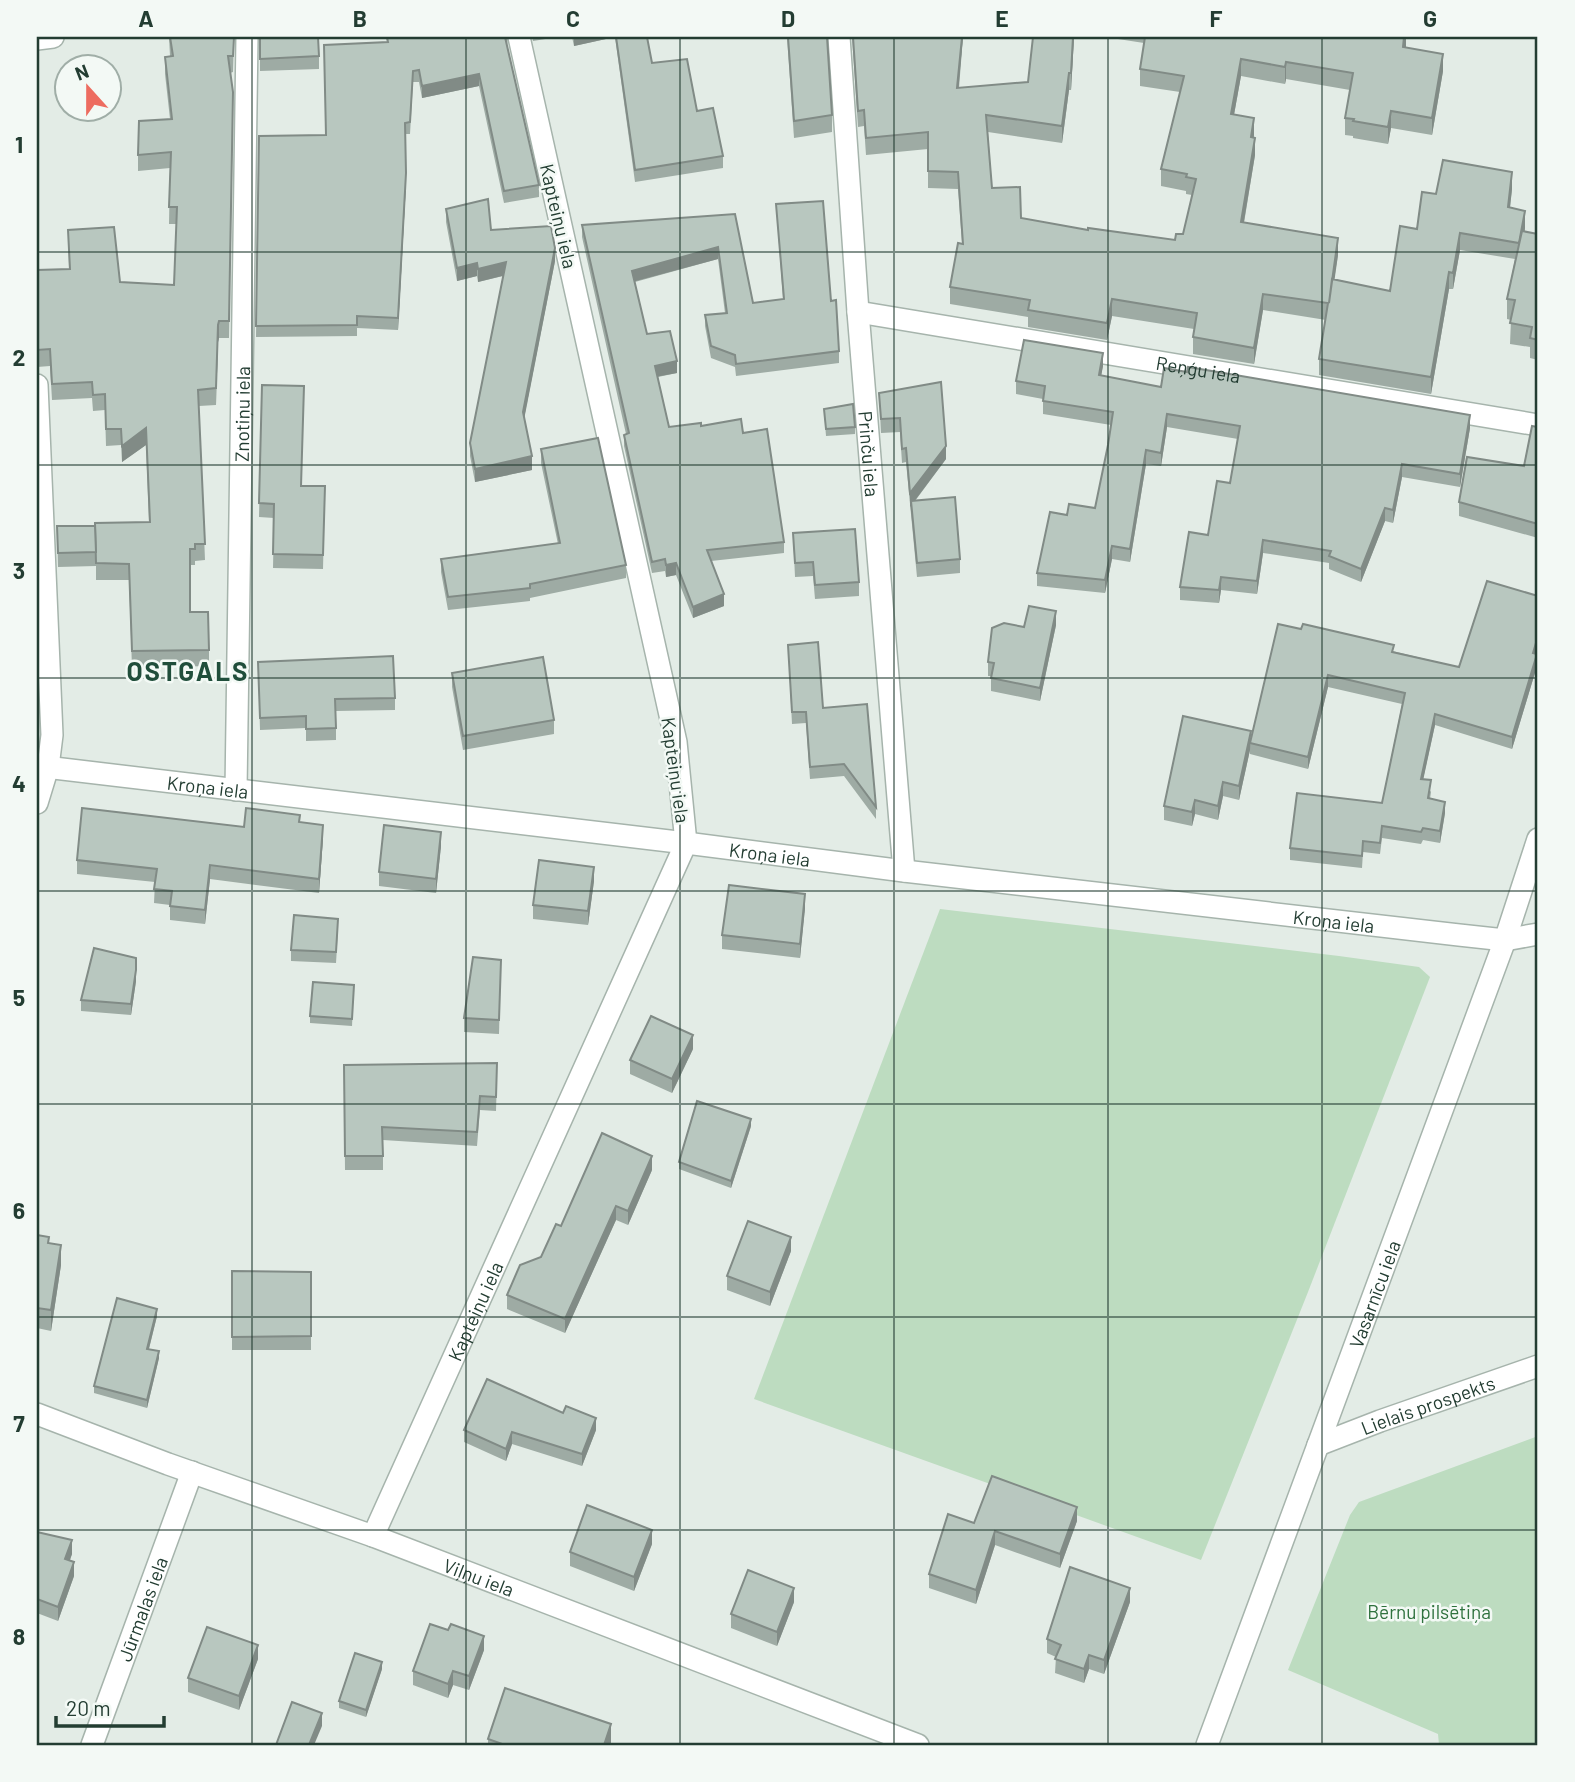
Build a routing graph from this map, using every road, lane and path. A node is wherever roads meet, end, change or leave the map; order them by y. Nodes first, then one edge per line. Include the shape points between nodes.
1 (53, 37) edge
2 (247, 37) edge
3 (519, 37) edge
4 (839, 37) edge
5 (37, 39) edge
6 (858, 312) junction
7 (37, 384) edge
8 (1538, 425) edge
9 (43, 767) edge
10 (236, 790) junction
11 (37, 803) edge
12 (1538, 839) edge
13 (686, 843) junction
14 (904, 871) junction
15 (1538, 934) edge
16 (1505, 940) junction
17 (1538, 1366) edge
18 (37, 1414) edge
19 (1318, 1445) junction
20 (192, 1472) junction
21 (373, 1536) junction
22 (92, 1745) edge
23 (918, 1745) edge
24 (1207, 1745) edge

1 - 5 street
2 - 10 street, Znotiņu iela
3 - 13 street, Kapteiņu iela via 676,742
4 - 6 street, Prinču iela
6 - 8 street, Reņģu iela
6 - 14 street, Prinču iela
7 - 9 street via 52,736
9 - 10 street, Kroņa iela
9 - 11 street
10 - 13 street, Kroņa iela
12 - 16 street, Vasarnīcu iela
13 - 14 street, Kroņa iela
13 - 21 street, Kapteiņu iela
14 - 16 street, Kroņa iela
15 - 16 street
16 - 19 street, Vasarnīcu iela
17 - 19 street, Lielais prospekts
18 - 20 street, Viļņu iela
19 - 24 street, Vasarnīcu iela
20 - 21 street, Viļņu iela
20 - 22 street, Jūrmalas iela
21 - 23 street, Viļņu iela

